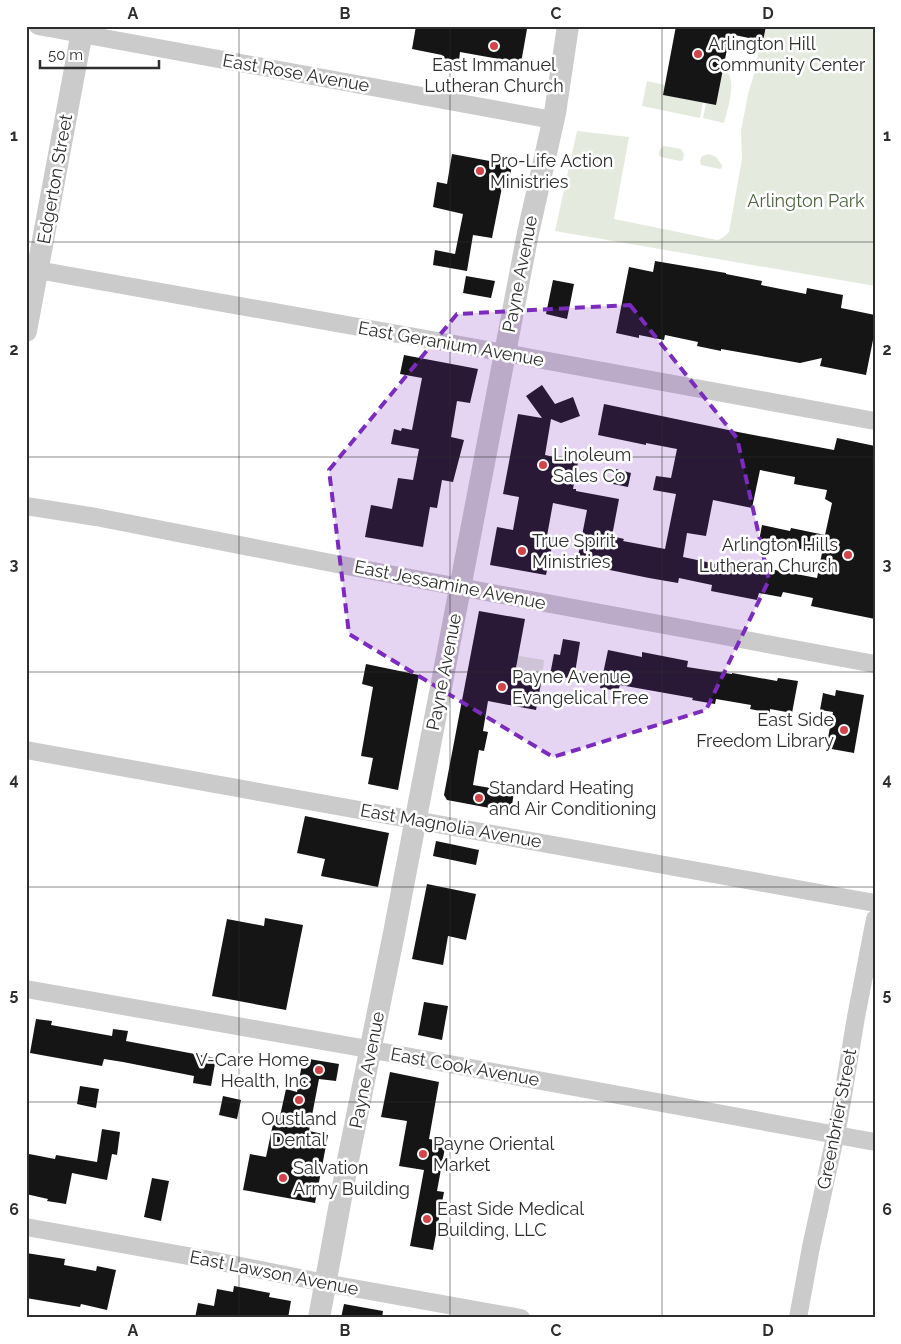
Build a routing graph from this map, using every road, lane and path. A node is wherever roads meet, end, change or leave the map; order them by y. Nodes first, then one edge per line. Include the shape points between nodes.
1 (38, 26) edge
2 (568, 26) edge
3 (82, 30) edge
4 (553, 120) junction
5 (32, 269) edge
6 (26, 331) edge
7 (505, 353) junction
8 (875, 421) edge
9 (26, 506) edge
10 (460, 587) junction
11 (875, 664) edge
12 (26, 750) edge
13 (416, 820) junction
14 (875, 903) edge
15 (875, 919) edge
16 (26, 989) edge
17 (371, 1050) junction
18 (836, 1135) junction
19 (875, 1142) edge
20 (26, 1228) edge
21 (325, 1283) junction
22 (319, 1318) edge
23 (521, 1318) edge
24 (798, 1318) edge

1 - 3 street, East Rose Avenue
2 - 4 street, Payne Avenue
3 - 4 street, East Rose Avenue
3 - 5 street, Edgerton Street
4 - 7 street, Payne Avenue
5 - 6 street, Edgerton Street
5 - 7 street, East Geranium Avenue
7 - 8 street, East Geranium Avenue
7 - 10 street, Payne Avenue
9 - 10 street, East Jessamine Avenue
10 - 11 street, East Jessamine Avenue
10 - 13 street, Payne Avenue
12 - 13 street, East Magnolia Avenue
13 - 14 street, East Magnolia Avenue
13 - 17 street, Payne Avenue
15 - 18 street, Greenbrier Street
16 - 17 street, East Cook Avenue
17 - 18 street, East Cook Avenue
17 - 21 street, Payne Avenue
18 - 19 street, East Cook Avenue
18 - 24 street, Greenbrier Street
20 - 21 street, East Lawson Avenue
21 - 22 street, Payne Avenue
21 - 23 street, East Lawson Avenue

